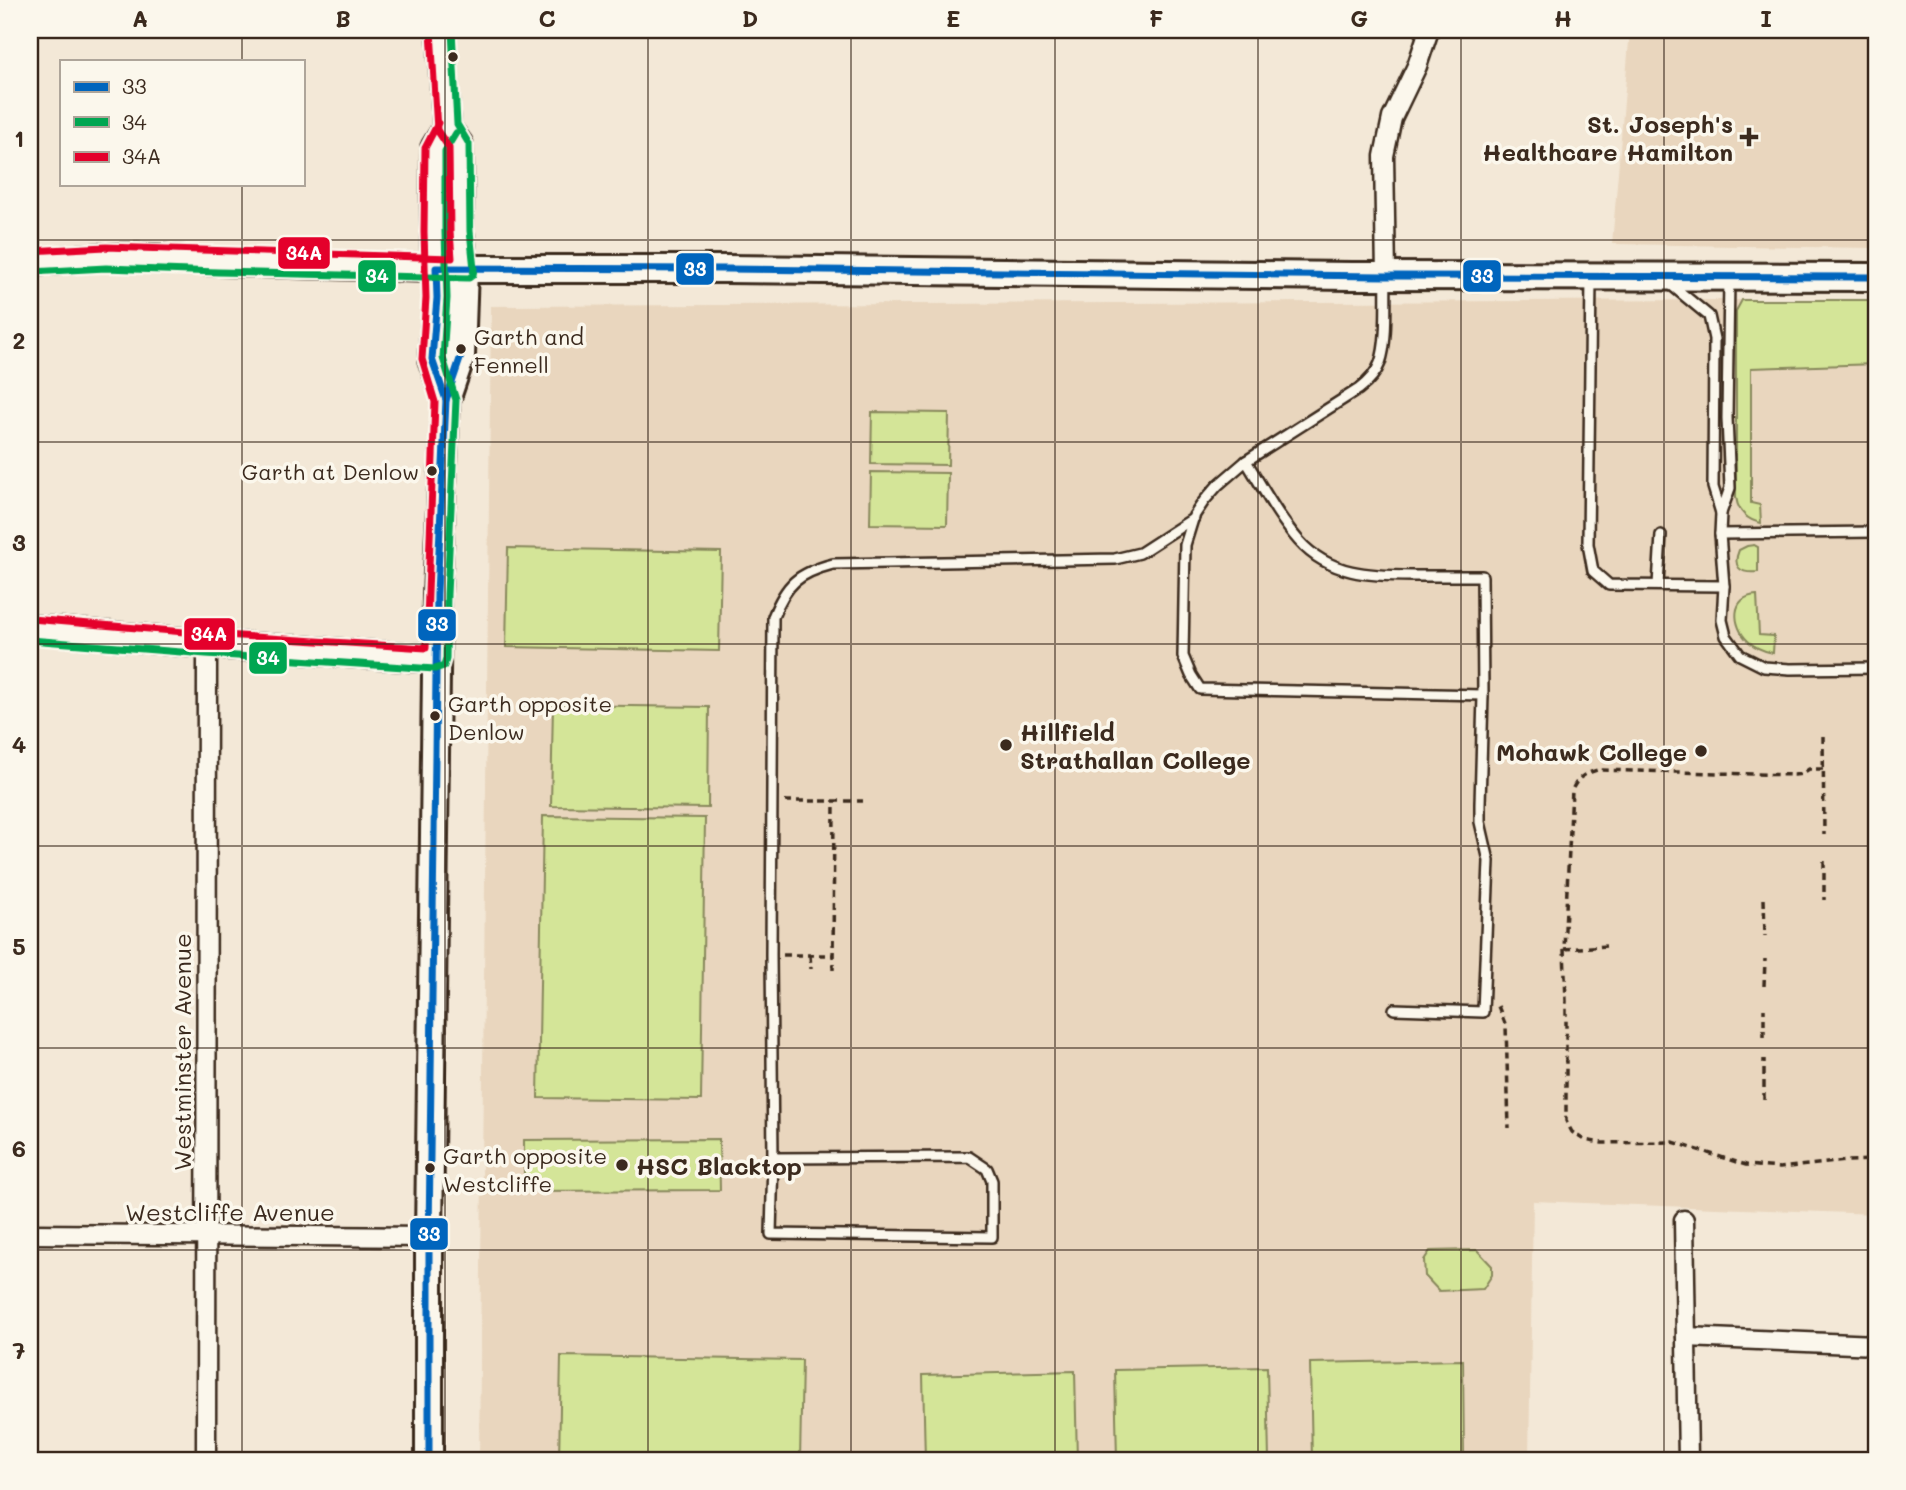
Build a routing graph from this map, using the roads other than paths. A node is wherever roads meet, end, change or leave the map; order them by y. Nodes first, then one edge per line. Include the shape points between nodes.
1 (442, 30) edge
2 (1429, 30) edge
3 (447, 128) junction
4 (30, 262) edge
5 (436, 268) junction
6 (464, 269) junction
7 (1386, 276) junction
8 (1591, 276) junction
9 (1661, 277) junction
10 (1730, 277) junction
11 (1876, 277) edge
12 (446, 400) junction
13 (1246, 461) junction
14 (1721, 513) junction
15 (1194, 518) junction
16 (1876, 532) edge
17 (1720, 534) junction
18 (1661, 535) dead end
19 (1658, 585) junction
20 (1724, 586) junction
21 (30, 629) edge
22 (207, 644) junction
23 (436, 659) junction
24 (1876, 667) edge
25 (1483, 695) junction
26 (1394, 1009) dead end
27 (773, 1158) junction
28 (1684, 1220) dead end
29 (30, 1234) edge
30 (205, 1236) junction
31 (429, 1237) junction
32 (1686, 1337) junction
33 (1876, 1345) edge
34 (206, 1460) edge
35 (429, 1460) edge
36 (1688, 1460) edge

1 - 3 main road
2 - 7 street via 1418,66 1392,118 1384,156
3 - 5 main road via 435,148
3 - 6 main road via 459,145
4 - 5 main road via 106,257
5 - 6 main road
5 - 12 main road via 432,359
6 - 7 main road
6 - 12 main road via 460,356
7 - 8 main road
7 - 13 lane via 1383,350 1369,381
8 - 9 main road
8 - 19 lane via 1588,544 1593,571 1609,585
9 - 10 main road
9 - 14 lane via 1709,316 1714,339 1713,488
10 - 11 main road
10 - 14 lane via 1730,488
12 - 23 main road
13 - 15 lane via 1218,485
13 - 25 lane via 1300,542 1331,565 1379,576 1482,576
14 - 17 lane
15 - 25 lane via 1185,545 1183,656 1199,689
15 - 27 lane via 1140,553 1115,559 833,564 795,581 781,597 773,617
16 - 17 lane
17 - 20 lane
18 - 19 lane
19 - 20 lane
20 - 24 lane via 1722,620 1726,636 1740,655 1764,667
21 - 22 main road
22 - 23 main road
22 - 30 street, Westminster Avenue
23 - 31 main road
25 - 26 lane via 1479,804 1489,861 1483,1012
27 - 27 lane via 969,1157 987,1169 992,1181 992,1237 771,1234
28 - 32 street
29 - 30 street, Westcliffe Avenue
30 - 31 street, Westcliffe Avenue
30 - 34 street, Westminster Avenue
31 - 35 main road
32 - 33 street
32 - 36 street

